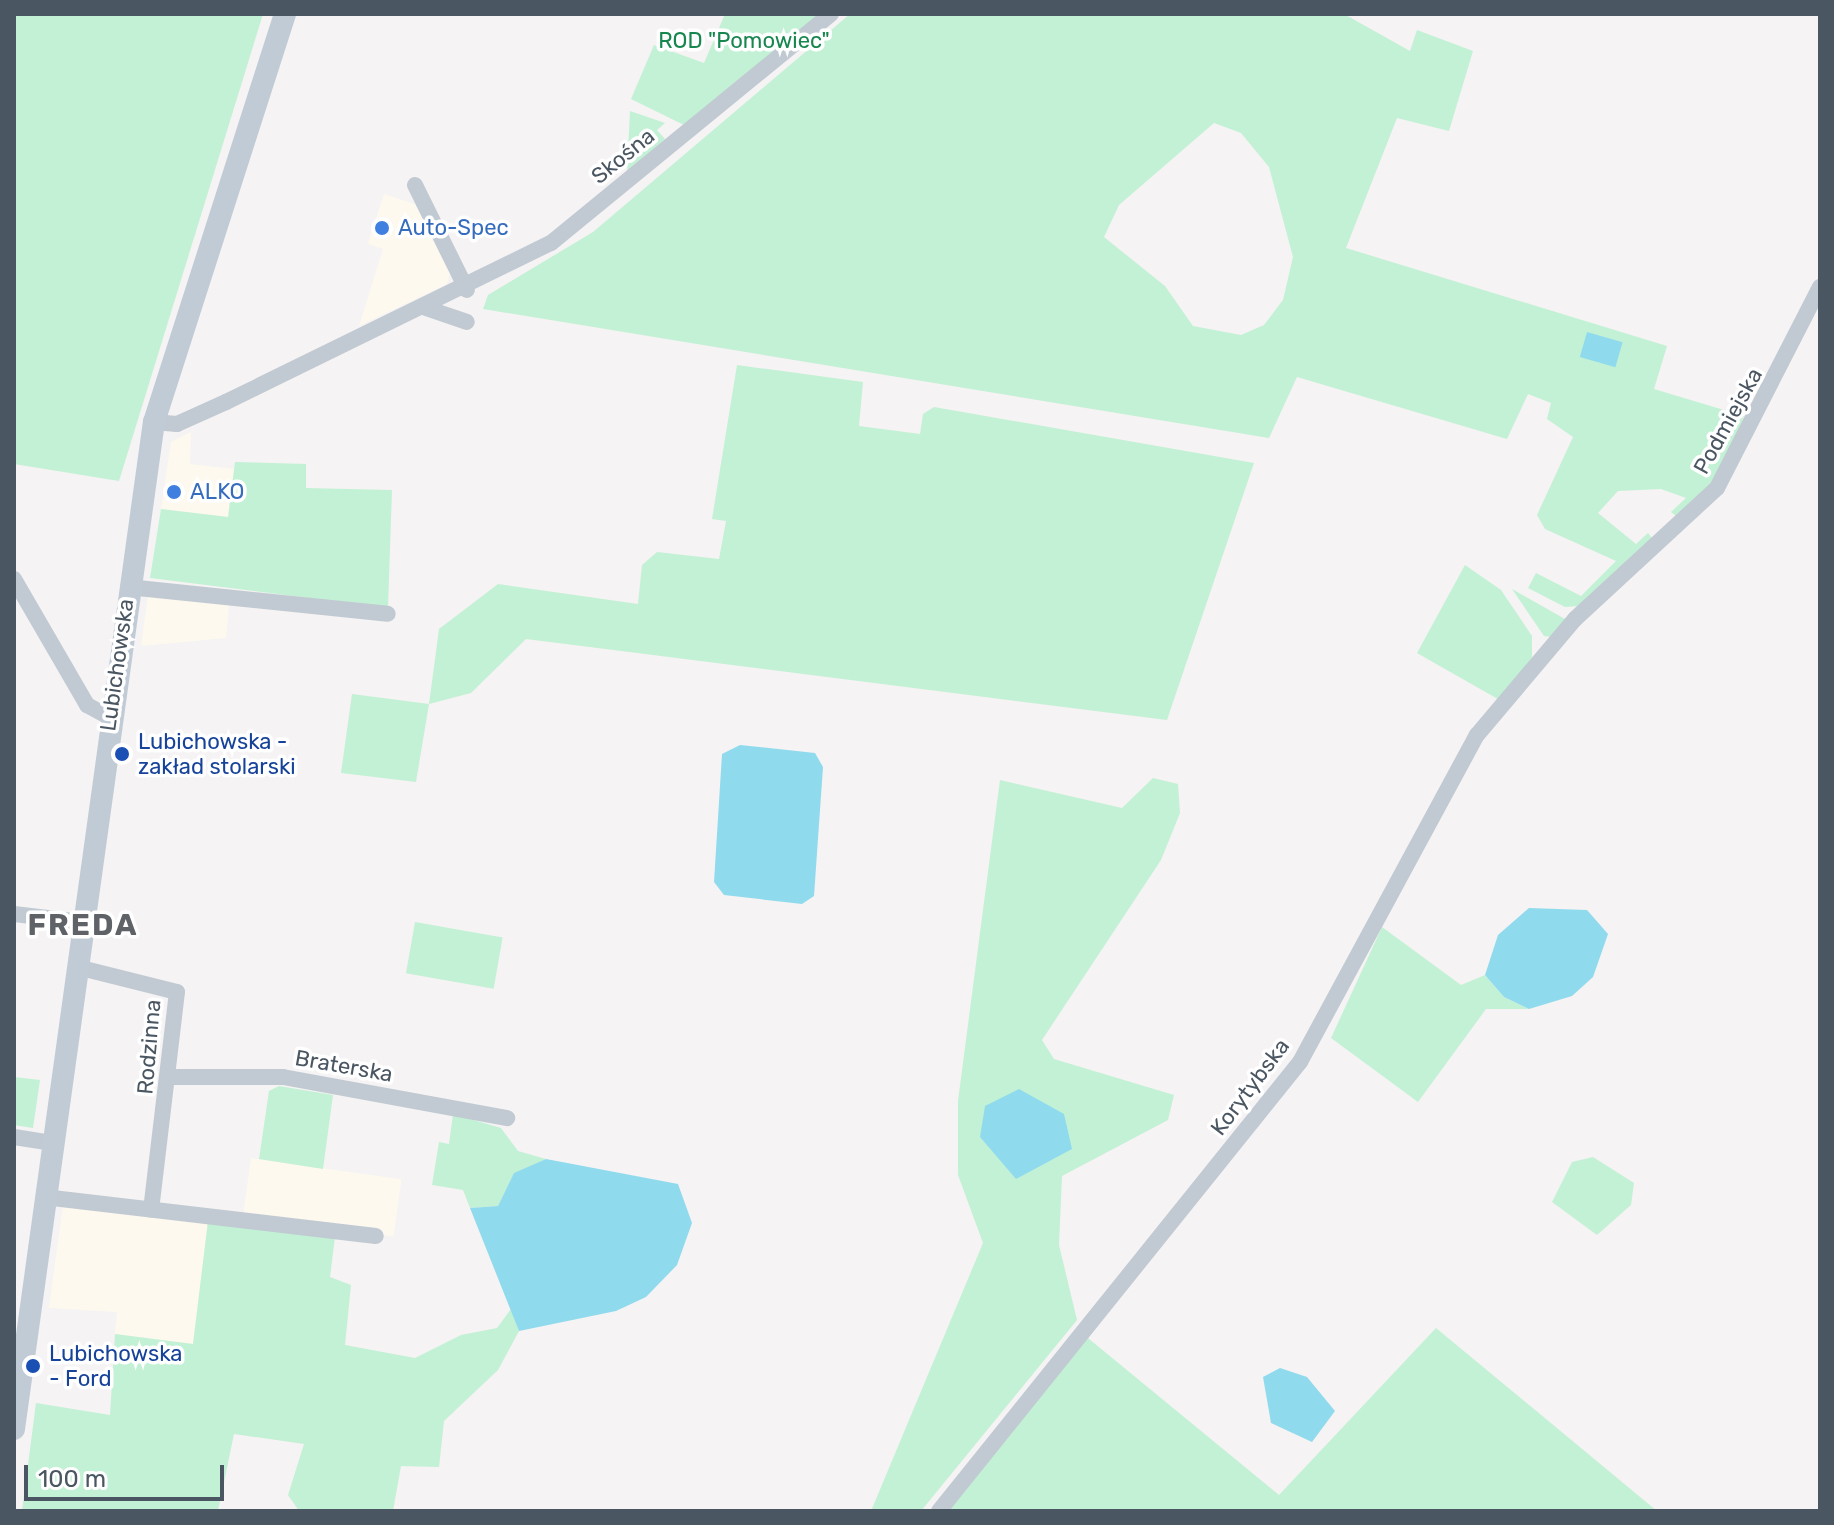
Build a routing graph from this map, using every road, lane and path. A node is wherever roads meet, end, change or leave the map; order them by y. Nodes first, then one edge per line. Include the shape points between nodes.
1 (285, 14) edge
2 (831, 14) edge
3 (415, 185) dead end
4 (1820, 287) edge
5 (467, 290) junction
6 (426, 308) junction
7 (467, 322) dead end
8 (154, 422) junction
9 (14, 579) edge
10 (128, 587) junction
11 (388, 614) dead end
12 (1575, 619) joint
13 (109, 717) junction
14 (14, 914) edge
15 (82, 922) junction
16 (77, 967) junction
17 (170, 1077) junction
18 (507, 1118) dead end
19 (14, 1137) edge
20 (52, 1143) junction
21 (44, 1197) junction
22 (151, 1209) junction
23 (376, 1236) dead end
24 (15, 1417) edge
25 (939, 1511) edge

1 - 8 street, Lubichowska
2 - 5 street, Skośna via 551,243
3 - 5 street
4 - 12 street, Podmiejska via 1717,488
5 - 6 street, Skośna
6 - 7 street
6 - 8 street, Skośna via 177,424
8 - 10 street, Lubichowska
9 - 13 street via 87,705
10 - 11 street
10 - 13 street, Lubichowska
12 - 25 street, Korytybska via 1477,735 1300,1062
13 - 15 street, Lubichowska
14 - 15 street
15 - 16 street, Lubichowska
16 - 17 street, Rodzinna via 177,992
16 - 20 street, Lubichowska
17 - 18 street, Braterska via 283,1077
17 - 22 street, Rodzinna
19 - 20 street
20 - 21 street, Lubichowska
21 - 22 street
21 - 24 street, Lubichowska
22 - 23 street

